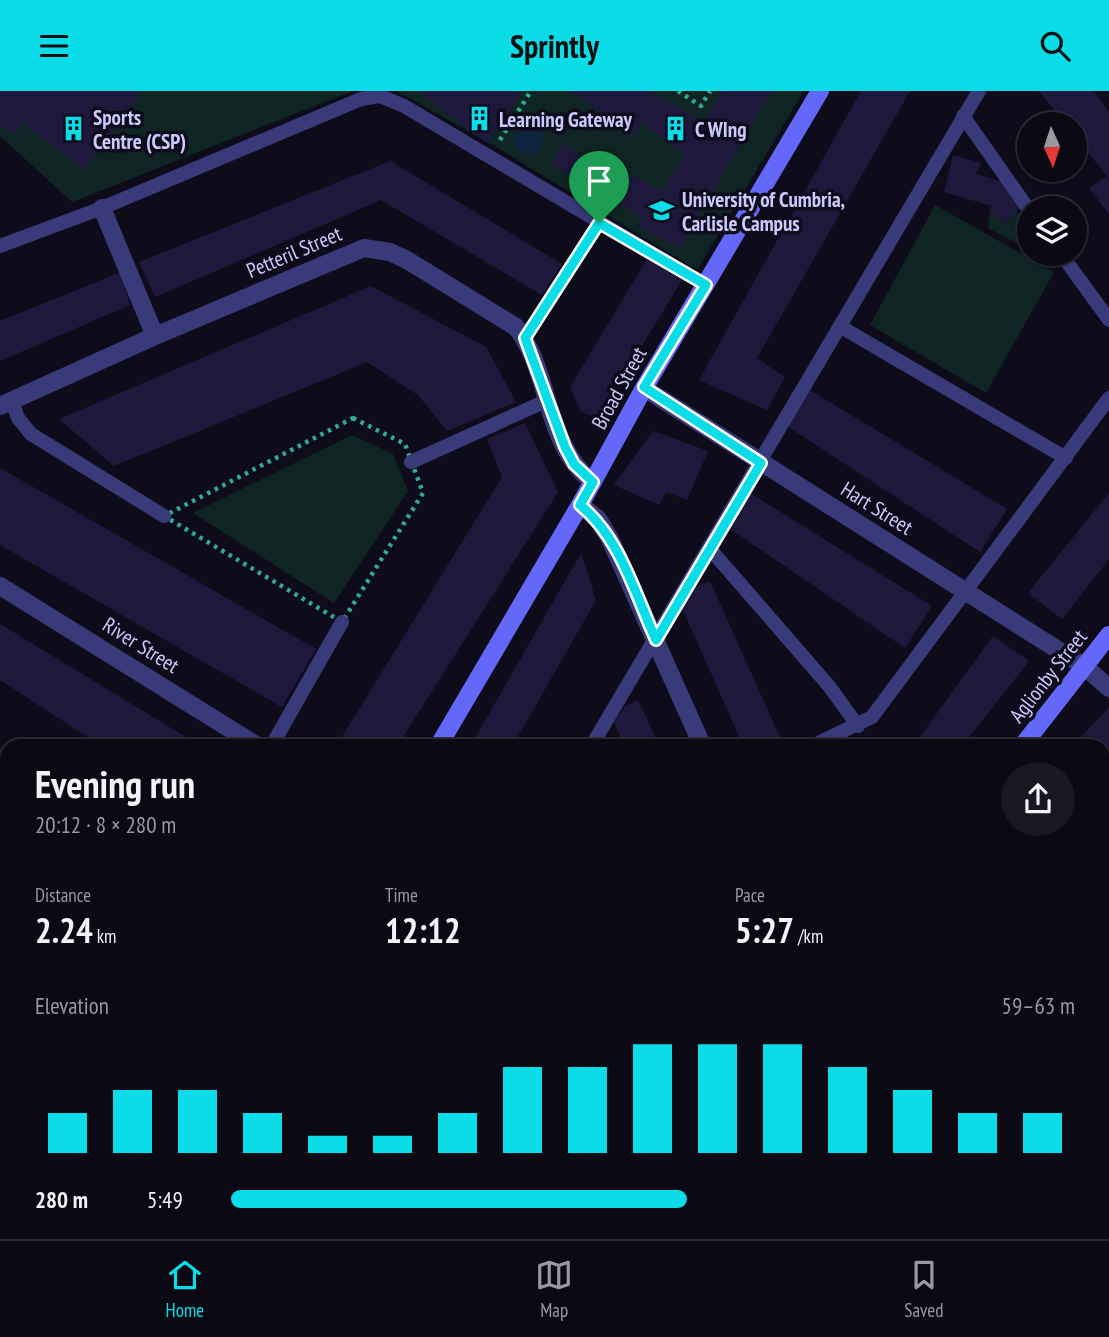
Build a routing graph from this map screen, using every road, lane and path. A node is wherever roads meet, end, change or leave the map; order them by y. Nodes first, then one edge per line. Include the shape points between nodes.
1 (531, 91) edge
2 (678, 91) edge
3 (710, 91) edge
4 (820, 91) edge
5 (979, 91) edge
6 (963, 116) junction
7 (489, 136) dead end
8 (1019, 196) edge
9 (102, 208) junction
10 (599, 223) junction
11 (0, 246) edge
12 (1070, 266) edge
13 (706, 285) junction
14 (1109, 320) edge
15 (841, 327) junction
16 (155, 336) junction
17 (525, 338) junction
18 (644, 387) junction
19 (1109, 398) edge
20 (546, 401) junction
21 (6, 404) edge
22 (1066, 458) junction
23 (411, 462) junction
24 (761, 463) junction
25 (593, 482) junction
26 (580, 505) junction
27 (164, 516) junction
28 (710, 549) junction
29 (0, 586) edge
30 (967, 591) junction
31 (342, 622) junction
32 (1109, 635) edge
33 (656, 640) junction
34 (1085, 667) junction
35 (1109, 688) edge
36 (858, 726) junction
37 (246, 739) edge
38 (275, 739) edge
39 (443, 739) edge
40 (597, 739) edge
41 (699, 739) edge
42 (828, 739) edge
43 (1028, 739) edge

1 - 7 path via 499,142
2 - 3 path via 701,106
4 - 13 street, Broad Street
5 - 6 lane
6 - 8 lane
6 - 15 lane
9 - 10 lane via 361,99 380,96
9 - 11 lane
9 - 16 street
10 - 13 lane
10 - 17 lane
12 - 14 lane
13 - 18 street, Broad Street
15 - 22 lane
15 - 24 lane
16 - 17 street, Petteril Street via 364,248 407,260 516,327
16 - 21 street, Petteril Street
17 - 20 street
18 - 24 street, Hart Street
18 - 25 street, Broad Street
19 - 22 lane
20 - 23 lane
20 - 25 street via 574,464
21 - 27 lane via 31,434
22 - 30 lane
23 - 27 path via 405,444 353,418
23 - 31 path via 423,493
24 - 28 lane
24 - 30 street, Hart Street
25 - 26 street, Broad Street
26 - 33 street via 598,519 610,539
26 - 39 street, Broad Street
27 - 31 path
28 - 33 lane
28 - 36 lane via 821,676
29 - 37 street, River Street
30 - 34 street, Hart Street
30 - 36 lane via 872,717
31 - 38 lane
32 - 34 street, Aglionby Street
33 - 40 lane
33 - 41 street
34 - 35 street, Hart Street
34 - 43 street, Aglionby Street
36 - 42 lane

